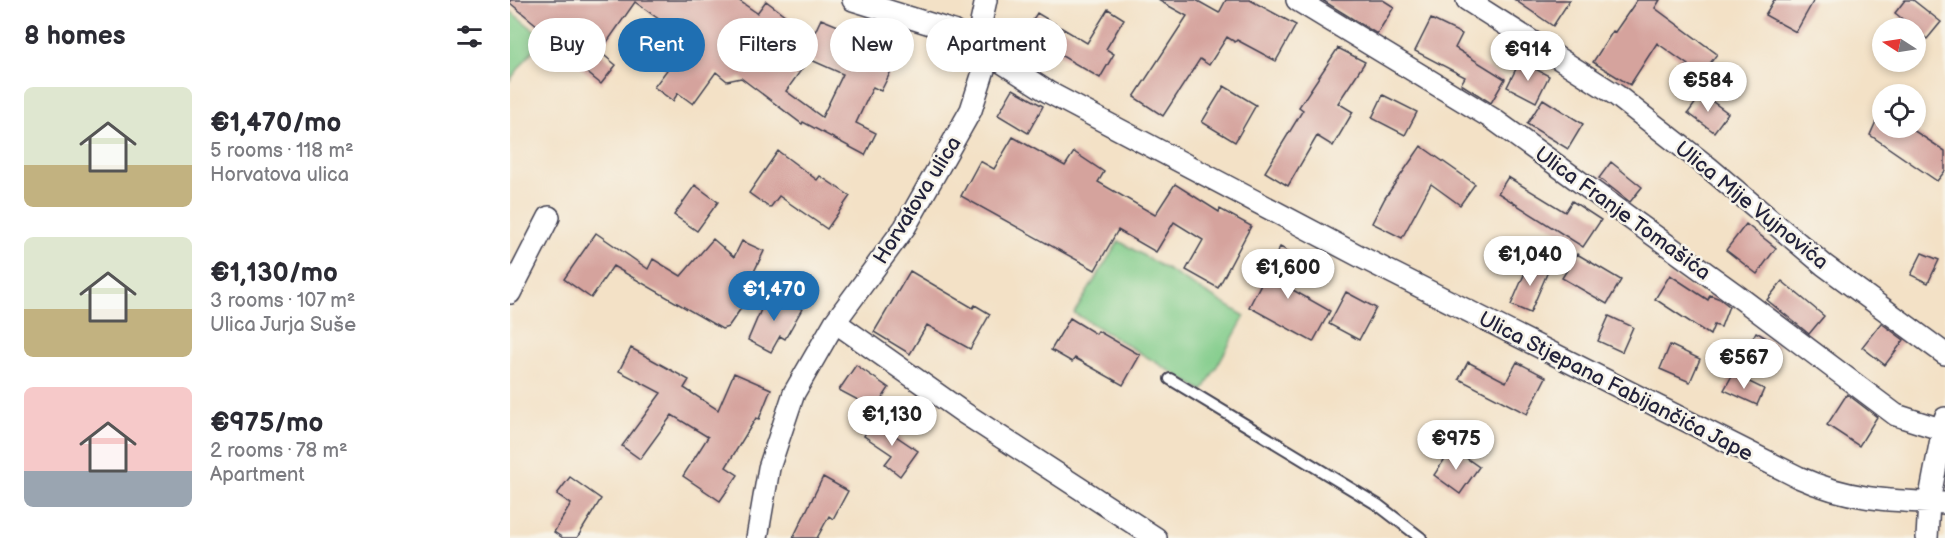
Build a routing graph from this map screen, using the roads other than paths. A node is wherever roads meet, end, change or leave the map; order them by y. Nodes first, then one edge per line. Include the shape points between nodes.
1 (853, 0) edge
2 (986, 0) edge
3 (1297, 0) edge
4 (1467, 0) edge
5 (985, 18) edge
6 (926, 23) edge
7 (979, 72) edge
8 (1017, 72) edge
9 (549, 217) dead end
10 (510, 293) edge
11 (835, 322) junction
12 (1945, 354) edge
13 (1170, 379) dead end
14 (1944, 424) edge
15 (1937, 502) edge
16 (757, 538) edge
17 (1156, 538) edge
18 (1421, 538) edge
19 (1926, 538) edge

1 - 6 street, Ulica Stjepana Fabijančića Jape
2 - 5 street, Horvatova ulica
3 - 14 street, Ulica Franje Tomašića via 1493,119 1896,415
4 - 12 street, Ulica Mije Vujnovića via 1616,95 1824,265
7 - 11 street, Horvatova ulica via 971,110 905,227
8 - 15 street, Ulica Stjepana Fabijančića Jape via 1342,247 1798,477 1860,498
9 - 10 street
11 - 16 street, Horvatova ulica via 794,393 769,468
11 - 17 street via 964,413
13 - 18 lane via 1378,505
14 - 15 street
15 - 19 street

